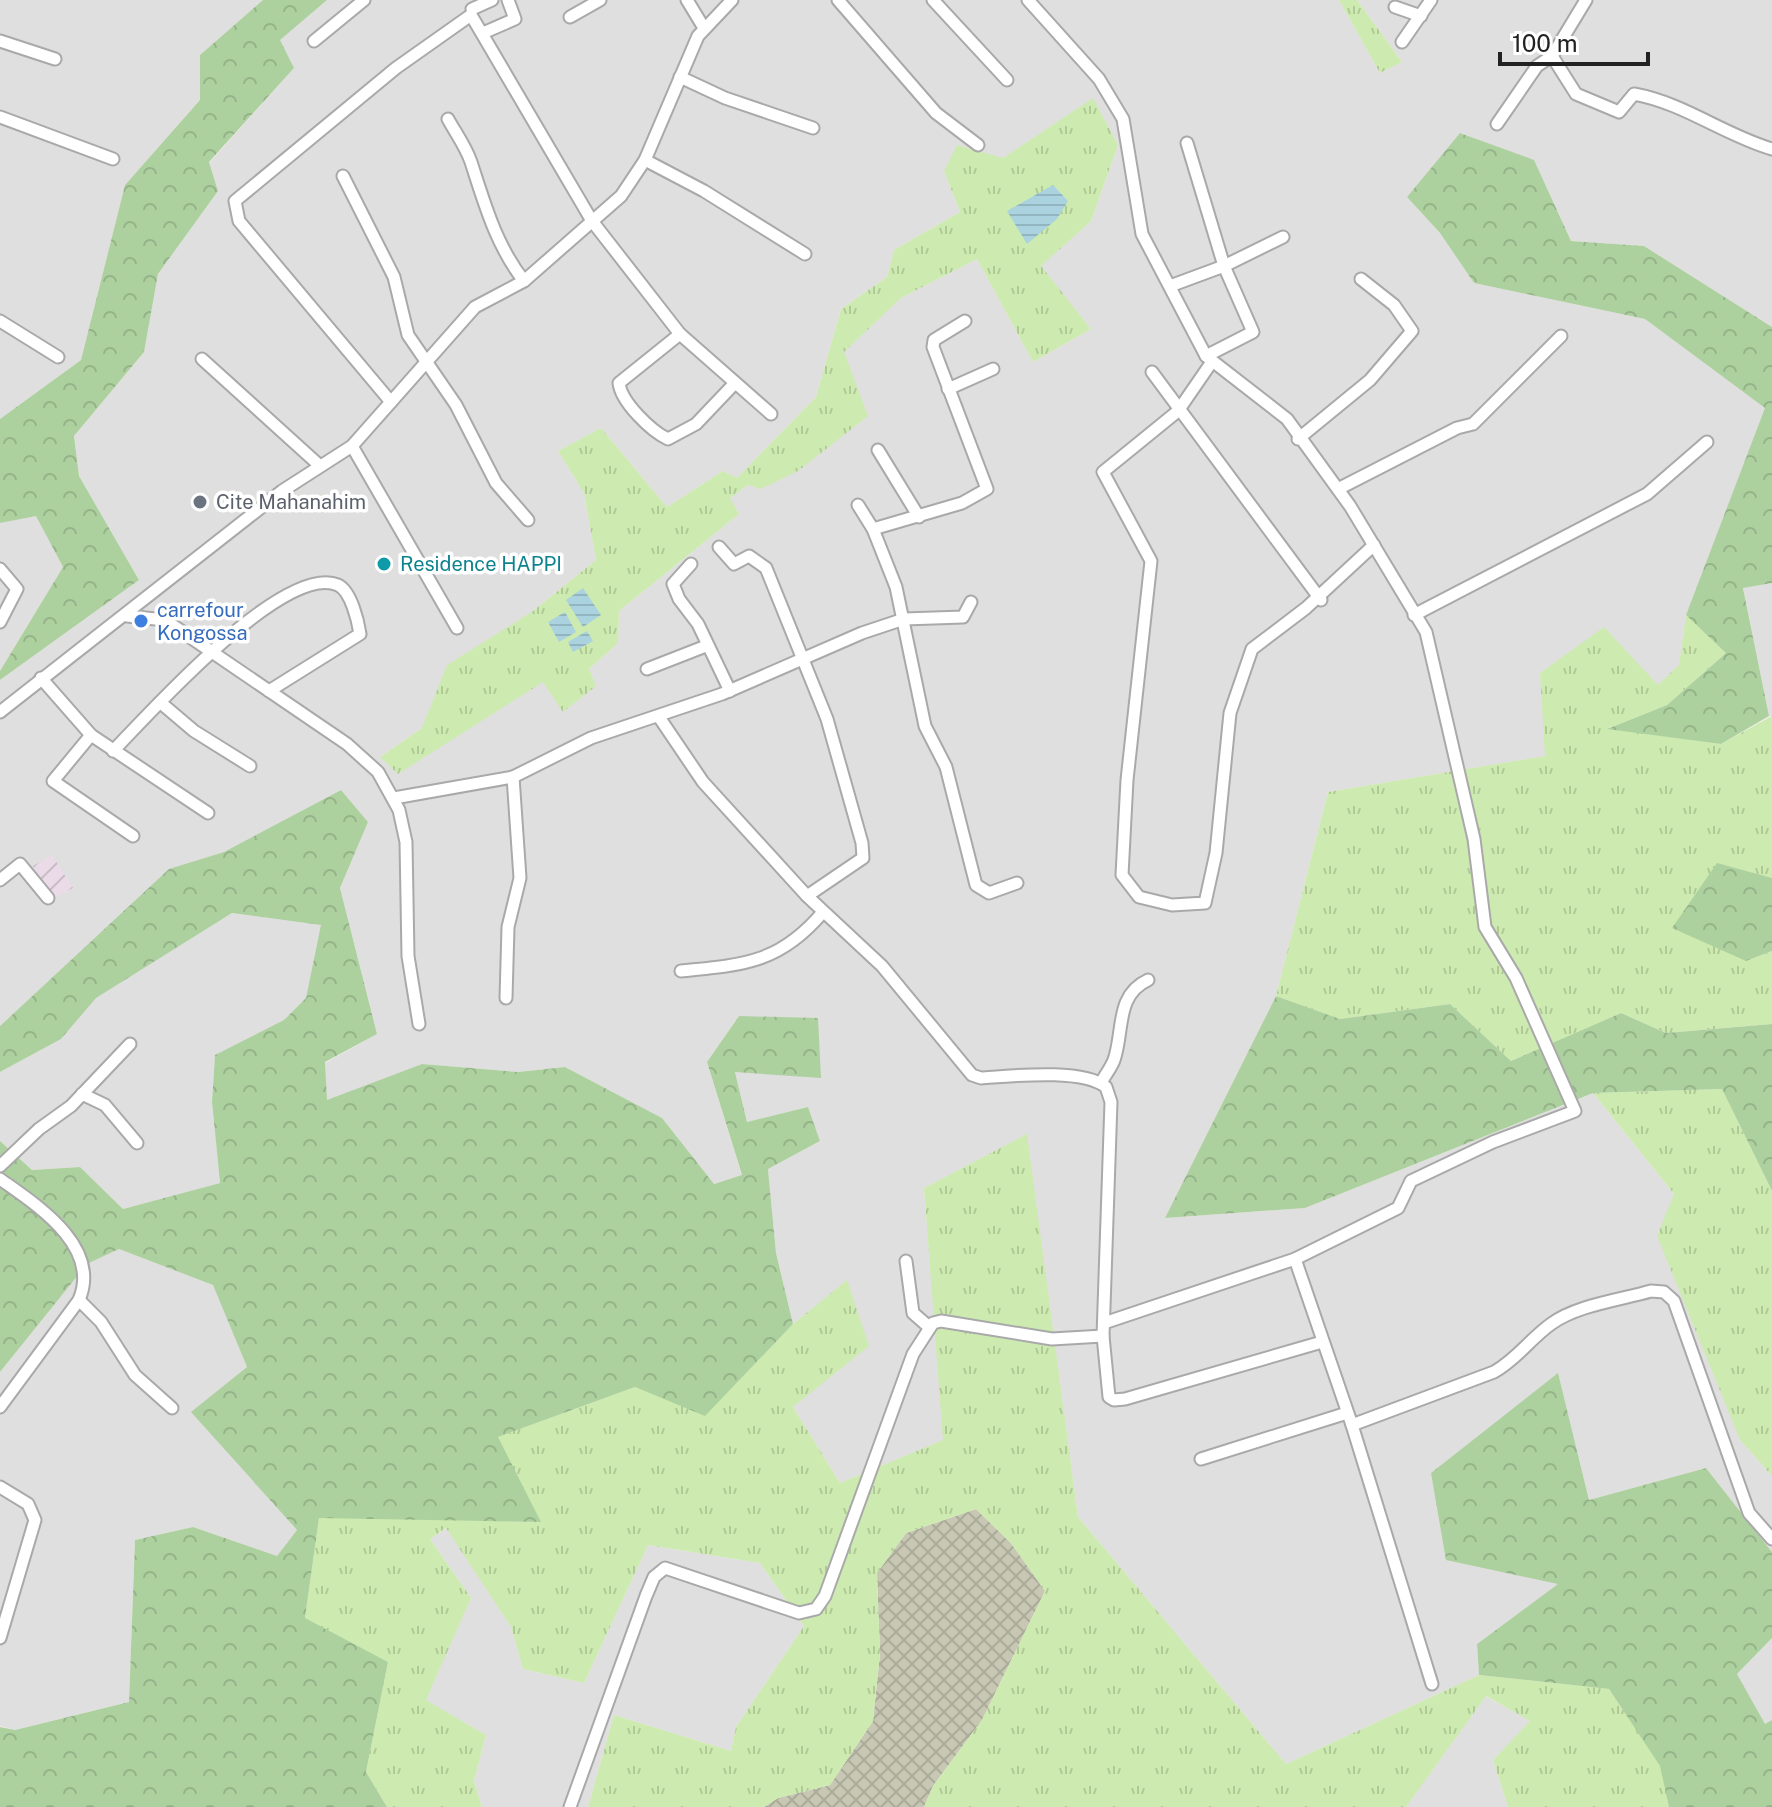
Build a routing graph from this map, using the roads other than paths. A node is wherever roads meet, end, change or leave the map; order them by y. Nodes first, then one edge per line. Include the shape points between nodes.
1 (364, 0) edge
2 (492, 0) edge
3 (508, 0) edge
4 (600, 0) edge
5 (687, 0) edge
6 (732, 0) edge
7 (838, 0) edge
8 (933, 0) edge
9 (1028, 0) edge
10 (1431, 0) edge
11 (1586, 0) edge
12 (1395, 7) dead end
13 (472, 9) edge
14 (1421, 16) junction
15 (570, 17) dead end
16 (704, 28) junction
17 (483, 33) junction
18 (0, 41) edge
19 (314, 41) dead end
20 (1402, 42) dead end
21 (1552, 56) junction
22 (55, 59) dead end
23 (680, 77) junction
24 (1007, 80) dead end
25 (0, 117) edge
26 (448, 119) dead end
27 (1497, 124) dead end
28 (813, 128) dead end
29 (1187, 143) dead end
30 (978, 145) dead end
31 (1772, 149) edge
32 (113, 159) dead end
33 (645, 160) junction
34 (343, 176) dead end
35 (592, 221) junction
36 (1283, 237) dead end
37 (805, 254) dead end
38 (1224, 266) junction
39 (1361, 279) dead end
40 (524, 281) junction
41 (1170, 286) junction
42 (0, 321) edge
43 (965, 321) dead end
44 (680, 334) junction
45 (1561, 336) dead end
46 (58, 357) dead end
47 (202, 359) dead end
48 (1208, 361) junction
49 (426, 365) junction
50 (993, 369) dead end
51 (1152, 372) dead end
52 (735, 383) junction
53 (948, 389) junction
54 (391, 402) junction
55 (1178, 411) junction
56 (771, 414) dead end
57 (1299, 438) junction
58 (1707, 442) dead end
59 (352, 446) junction
60 (878, 450) dead end
61 (319, 465) junction
62 (1338, 489) junction
63 (858, 505) dead end
64 (919, 517) junction
65 (528, 520) dead end
66 (873, 529) junction
67 (1374, 545) junction
68 (719, 547) dead end
69 (691, 564) dead end
70 (0, 569) edge
71 (1320, 599) junction
72 (971, 602) dead end
73 (1414, 614) junction
74 (127, 616) junction
75 (904, 619) junction
76 (0, 622) edge
77 (457, 628) dead end
78 (706, 646) junction
79 (211, 652) junction
80 (804, 657) junction
81 (647, 669) dead end
82 (41, 678) junction
83 (269, 691) junction
84 (730, 691) junction
85 (161, 703) junction
86 (0, 712) edge
87 (659, 717) junction
88 (91, 735) junction
89 (113, 751) junction
90 (250, 766) dead end
91 (513, 777) junction
92 (394, 798) junction
93 (208, 813) dead end
94 (133, 836) dead end
95 (0, 880) edge
96 (1017, 883) dead end
97 (807, 896) junction
98 (48, 898) dead end
99 (823, 912) junction
100 (681, 971) dead end
101 (1148, 980) dead end
102 (506, 998) dead end
103 (419, 1024) dead end
104 (130, 1044) dead end
105 (1101, 1083) junction
106 (82, 1094) junction
107 (137, 1143) dead end
108 (0, 1166) edge
109 (0, 1179) edge
110 (1295, 1259) junction
111 (906, 1261) dead end
112 (79, 1300) junction
113 (1104, 1323) junction
114 (929, 1327) junction
115 (1103, 1336) junction
116 (1322, 1342) junction
117 (0, 1407) edge
118 (172, 1408) dead end
119 (1347, 1413) junction
120 (1352, 1425) junction
121 (1201, 1459) dead end
122 (0, 1487) edge
123 (1772, 1539) edge
124 (0, 1638) edge
125 (1432, 1684) dead end
126 (570, 1807) edge

1 - 19 street
2 - 13 street
3 - 17 street via 515,19
4 - 15 street
5 - 16 street
6 - 16 street
7 - 30 street via 936,113
8 - 24 street
9 - 41 street via 1099,79 1123,119 1142,234
10 - 14 street
11 - 21 street
12 - 14 street
13 - 17 street
13 - 54 street via 235,201 239,221
14 - 20 street
16 - 23 street
17 - 35 street
18 - 22 street
21 - 27 street via 1537,66
21 - 31 street via 1576,94 1604,106 1619,112 1634,94 1664,100 1740,140
23 - 28 street
23 - 33 street
25 - 32 street
26 - 40 street via 471,160 502,248
29 - 38 street
33 - 35 street via 628,189
33 - 37 street
34 - 49 street via 394,277 408,335
35 - 40 street
35 - 44 street
36 - 38 street
38 - 41 street
38 - 48 street via 1253,332
39 - 57 street via 1394,305 1412,331 1370,380
40 - 49 street via 475,307
41 - 48 street
42 - 46 street
43 - 53 street via 932,343
44 - 52 street
44 - 52 street via 619,383 655,431 668,439 682,434
45 - 62 street via 1473,424
47 - 61 street
48 - 55 street
48 - 57 street via 1287,419
49 - 54 street
49 - 65 street via 456,405 496,483
50 - 53 street
51 - 55 street
52 - 56 street
53 - 64 street via 987,489
54 - 59 street
55 - 71 street
55 - 71 street via 1103,472 1151,561 1122,875 1139,897 1172,905 1205,903 1216,853 1230,713 1252,649
57 - 62 street
58 - 73 street via 1647,494
59 - 61 street
59 - 77 street
60 - 64 street
61 - 74 street
62 - 67 street
63 - 66 street
64 - 66 street
66 - 75 street
67 - 71 street
67 - 73 street
68 - 80 street via 734,564 749,556 766,568
69 - 78 street via 673,584
70 - 76 street via 17,589
72 - 75 street via 967,614 958,618
73 - 110 street via 1426,632 1474,839 1485,927 1516,978 1575,1111 1411,1181 1398,1208
74 - 79 street via 165,620
74 - 82 street
75 - 80 street
75 - 96 street via 925,726 946,767 976,885 989,893
78 - 81 street
78 - 84 street
79 - 83 street
79 - 83 street via 279,597 325,584 341,587 360,634
79 - 85 street
80 - 84 street
80 - 97 street via 865,855
82 - 86 street
82 - 88 street
83 - 92 street via 363,757
84 - 87 street
85 - 89 street
85 - 90 street
87 - 91 street via 591,738
87 - 97 street via 703,782
88 - 89 street
88 - 94 street via 53,781
89 - 93 street
91 - 92 street
91 - 102 street via 520,878 508,927
92 - 103 street via 406,842 408,956
95 - 98 street via 20,864
97 - 99 street
99 - 100 street via 780,952 735,965
99 - 105 street via 882,966 976,1078 1044,1075
101 - 105 street via 1131,993 1117,1032 1115,1057
104 - 106 street
105 - 113 street via 1111,1102
106 - 107 street via 105,1105
106 - 108 street
109 - 112 street via 50,1215 70,1238 82,1274
110 - 113 street
110 - 116 street
111 - 114 street via 913,1313
112 - 117 street
112 - 118 street via 101,1322 135,1375
113 - 115 street
114 - 115 street via 941,1321 1052,1339
114 - 126 street via 913,1354 816,1609 799,1613 665,1568 654,1577
115 - 116 street via 1109,1397 1114,1400
116 - 119 street
119 - 120 street
119 - 121 street
120 - 123 street via 1494,1372 1569,1315 1651,1291 1664,1292 1674,1301 1749,1513
120 - 125 street
122 - 124 street via 28,1504 35,1520

